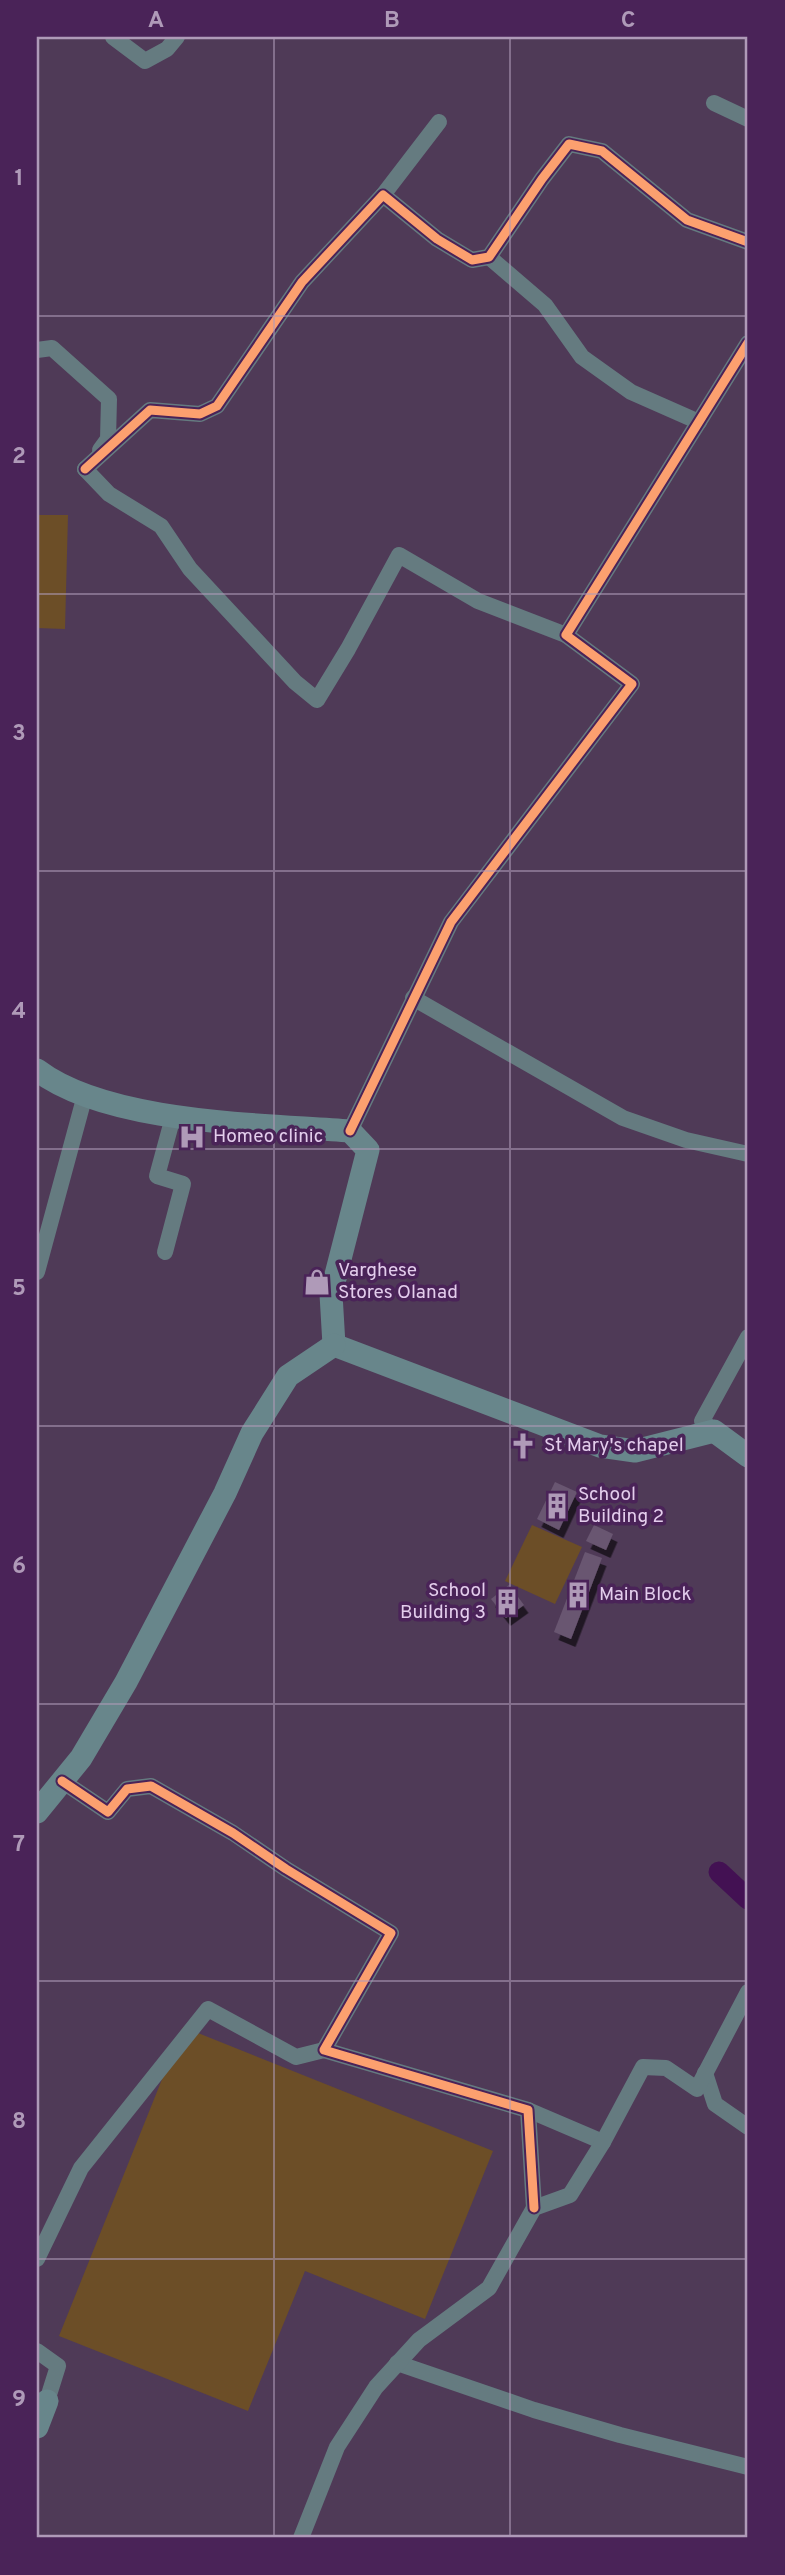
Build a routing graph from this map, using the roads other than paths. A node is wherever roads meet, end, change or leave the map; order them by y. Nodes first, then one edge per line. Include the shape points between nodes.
1 (113, 37) edge
2 (177, 37) edge
3 (714, 103) dead end
4 (748, 119) edge
5 (439, 122) dead end
6 (383, 195) junction
7 (748, 243) edge
8 (489, 257) junction
9 (748, 343) edge
10 (37, 351) edge
11 (699, 422) junction
12 (85, 469) junction
13 (566, 635) junction
14 (413, 998) junction
15 (37, 1070) edge
16 (85, 1095) junction
17 (173, 1116) junction
18 (350, 1131) junction
19 (748, 1154) edge
20 (165, 1252) dead end
21 (37, 1272) edge
22 (748, 1338) edge
23 (334, 1345) junction
24 (714, 1431) junction
25 (748, 1456) edge
26 (62, 1781) junction
27 (37, 1812) edge
28 (748, 1992) edge
29 (324, 2050) junction
30 (705, 2073) junction
31 (528, 2110) junction
32 (748, 2127) edge
33 (603, 2142) junction
34 (534, 2207) junction
35 (37, 2259) edge
36 (37, 2351) edge
37 (397, 2363) junction
38 (47, 2401) joint
39 (37, 2427) edge
40 (748, 2467) edge
41 (301, 2538) edge

1 - 2 street via 145,61 167,49
3 - 4 street
5 - 6 street
6 - 8 street via 437,239 472,260
6 - 12 street via 302,282 217,406 200,414 150,410
7 - 8 street via 687,220 602,151 569,144
8 - 11 street via 545,304 582,357 631,393
9 - 11 street
10 - 12 street via 52,348 109,399 108,439
11 - 13 street
12 - 13 street via 109,494 161,526 190,569 317,700 399,555 478,601
13 - 14 street via 632,684 451,922
14 - 18 street
14 - 19 street via 623,1118
15 - 16 main road
16 - 17 main road
16 - 21 street
17 - 18 main road
17 - 20 street via 158,1176 183,1184
18 - 23 main road via 368,1150 331,1294
22 - 24 street via 702,1422
23 - 24 main road via 600,1446 635,1451
23 - 26 main road via 288,1376 252,1433 132,1670 81,1758
24 - 25 main road
26 - 27 main road
26 - 29 street via 108,1812 127,1789 151,1786 391,1933
28 - 30 street
29 - 31 street
29 - 35 street via 296,2057 208,2009 81,2168
30 - 32 street via 715,2104
30 - 33 street via 697,2089 666,2067 643,2067
31 - 33 street
31 - 34 street
33 - 34 street via 570,2195
34 - 37 street via 489,2288 419,2340
36 - 38 street via 58,2366
37 - 40 street via 534,2410
37 - 41 street via 337,2447
38 - 39 main road

